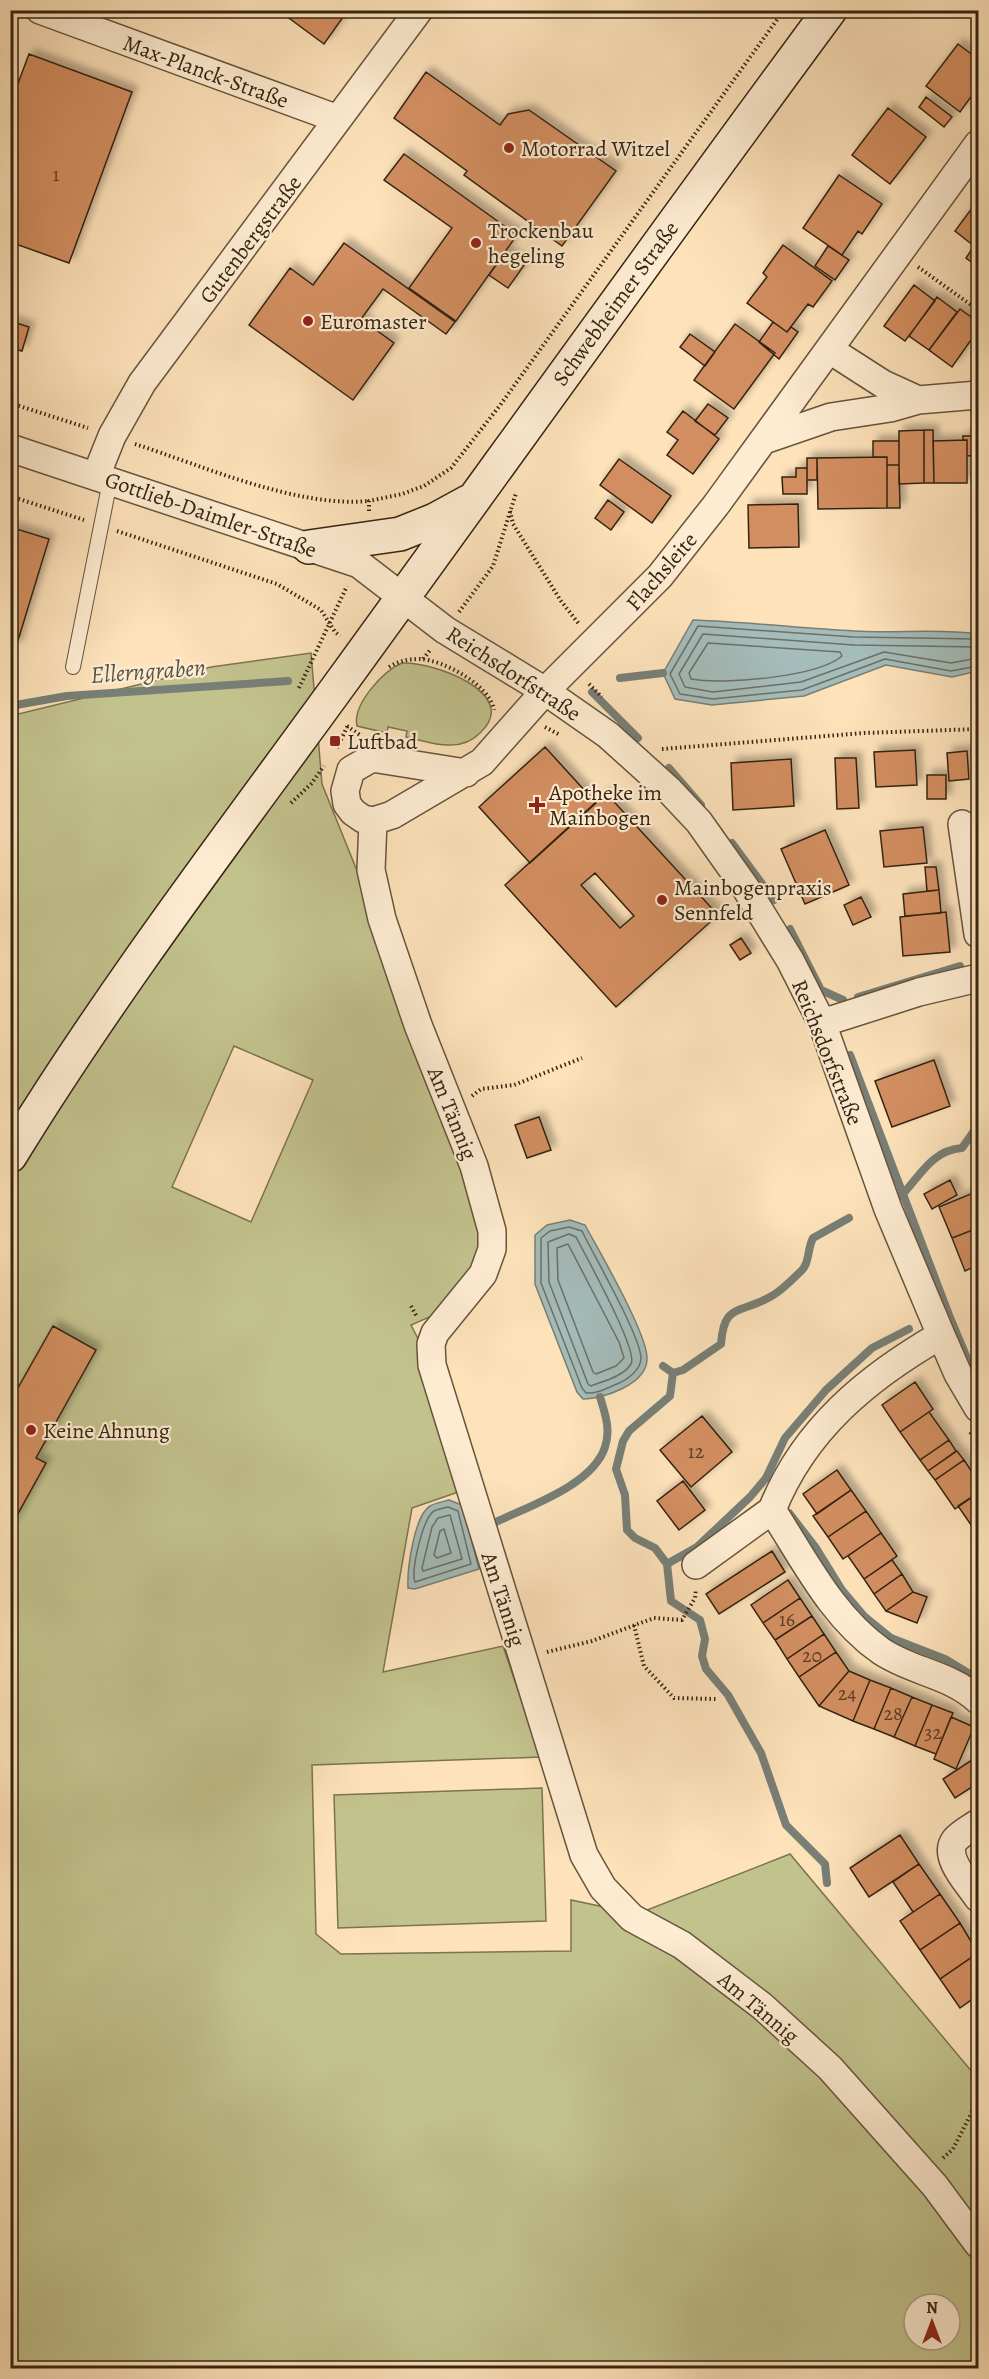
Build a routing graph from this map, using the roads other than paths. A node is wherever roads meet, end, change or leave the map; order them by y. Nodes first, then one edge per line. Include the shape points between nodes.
1 (40, 10) edge
2 (419, 10) edge
3 (830, 10) edge
4 (338, 119) junction
5 (978, 144) edge
6 (830, 350) junction
7 (978, 395) edge
8 (918, 400) junction
9 (764, 440) junction
10 (10, 448) edge
11 (103, 478) junction
12 (473, 500) junction
13 (309, 547) joint
14 (361, 552) junction
15 (402, 597) junction
16 (73, 667) dead end
17 (545, 691) junction
18 (466, 773) junction
19 (373, 821) junction
20 (962, 824) dead end
21 (978, 934) edge
22 (978, 978) edge
23 (822, 1023) junction
24 (10, 1156) edge
25 (941, 1335) junction
26 (972, 1417) edge
27 (772, 1510) junction
28 (696, 1565) road end
29 (978, 1700) edge
30 (978, 1823) edge
31 (978, 1898) edge
32 (978, 2244) edge

1 - 4 street, Max-Planck-Straße
2 - 4 street, Gutenbergstraße
3 - 12 main road, Schwebheimer Straße
4 - 11 street, Gutenbergstraße via 142,383 112,436
5 - 6 street, Flachsleite
6 - 8 street via 883,384
6 - 9 street, Flachsleite
7 - 8 street
8 - 9 street via 831,417
9 - 17 street, Flachsleite via 660,576
10 - 11 street, Gottlieb-Daimler-Straße
11 - 13 street, Gottlieb-Daimler-Straße
11 - 16 lane via 102,526
12 - 14 main road
12 - 15 main road, Schwebheimer Straße
13 - 14 main road
14 - 15 street
15 - 17 street, Reichsdorfstraße via 445,630
15 - 24 main road, Schwebheimer Straße via 177,906
17 - 18 street, Flachsleite via 482,762
17 - 23 street, Reichsdorfstraße via 608,735 699,822 766,919
18 - 19 street, Flachsleite
18 - 19 street via 372,758 362,762 351,770 345,791 347,804 353,813
19 - 32 street, Am Tännig via 371,870 382,919 488,1211 492,1250 483,1274 435,1333 432,1365 584,1855 603,1888 632,1918 682,1946 762,2006 830,2068 924,2174
20 - 21 street
22 - 23 street
23 - 25 street, Reichsdorfstraße via 888,1209
25 - 26 street, Reichsdorfstraße
25 - 27 street via 868,1382 822,1426 784,1479
27 - 28 street
27 - 29 street via 842,1616 860,1635 897,1660 954,1682
30 - 31 street via 956,1838 951,1856

